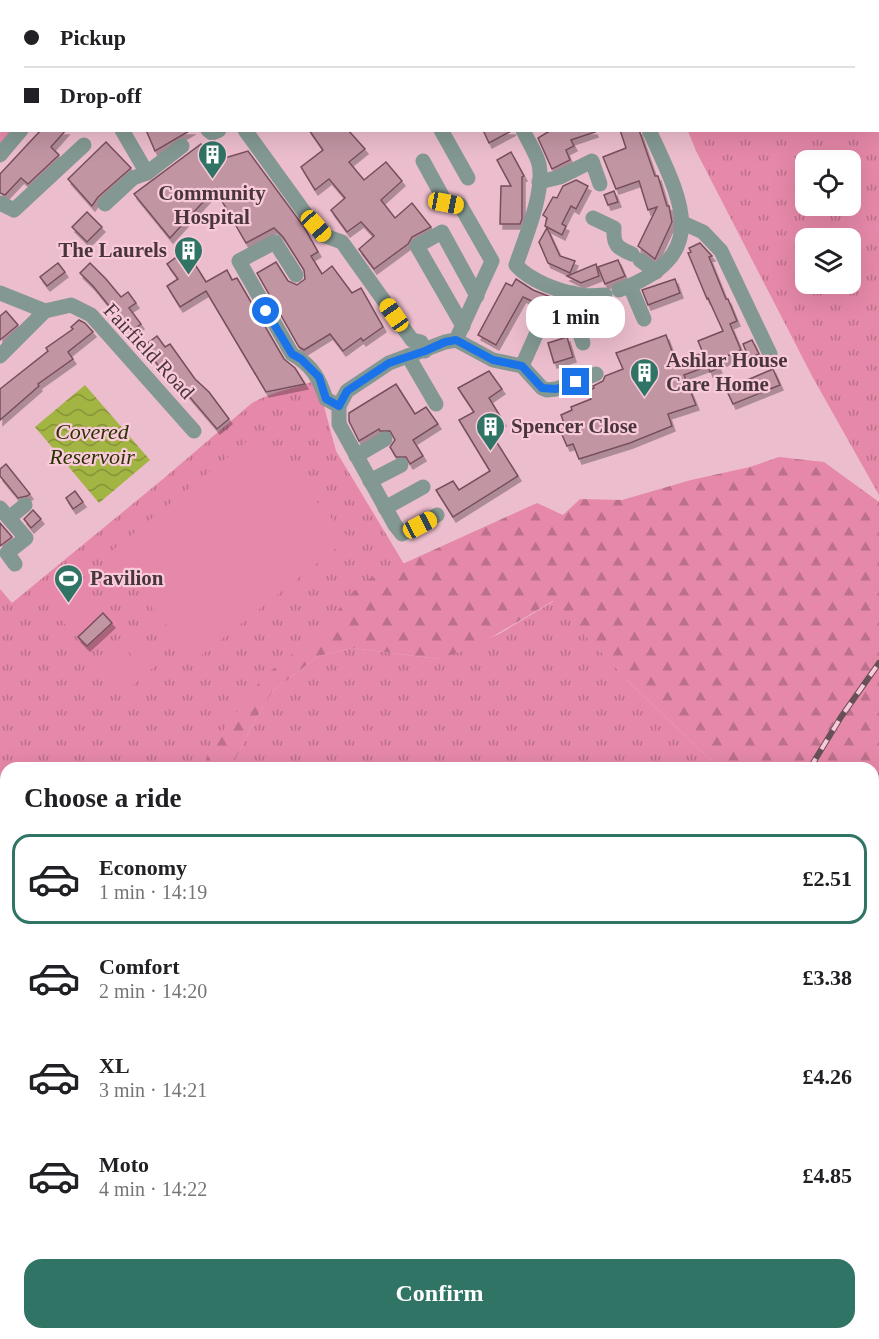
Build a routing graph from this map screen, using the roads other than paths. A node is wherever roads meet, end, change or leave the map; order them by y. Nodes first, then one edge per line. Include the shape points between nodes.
1 (19, 132) edge
2 (123, 132) edge
3 (246, 132) edge
4 (442, 132) edge
5 (524, 132) edge
6 (650, 132) edge
7 (84, 145) dead end
8 (182, 146) dead end
9 (0, 155) edge
10 (423, 161) dead end
11 (147, 173) junction
12 (468, 178) dead end
13 (539, 182) junction
14 (600, 184) dead end
15 (0, 203) edge
16 (105, 204) dead end
17 (593, 218) dead end
18 (682, 223) junction
19 (656, 272) junction
20 (296, 275) dead end
21 (618, 290) junction
22 (0, 293) edge
23 (573, 293) junction
24 (477, 296) junction
25 (45, 311) junction
26 (644, 319) dead end
27 (539, 328) dead end
28 (460, 333) junction
29 (583, 343) dead end
30 (425, 351) junction
31 (770, 354) dead end
32 (0, 356) edge
33 (408, 357) junction
34 (522, 366) junction
35 (596, 374) dead end
36 (436, 404) dead end
37 (339, 406) junction
38 (194, 431) dead end
39 (385, 439) dead end
40 (356, 456) junction
41 (400, 465) dead end
42 (370, 481) junction
43 (423, 487) dead end
44 (25, 505) dead end
45 (385, 508) junction
46 (5, 513) edge
47 (437, 515) dead end
48 (15, 564) dead end

1 - 9 street
2 - 11 street
3 - 30 street via 307,216 325,236 342,242 412,340 421,342
4 - 12 street
5 - 13 street via 539,165
6 - 18 street via 681,205
7 - 15 street via 14,210
8 - 11 street
10 - 24 street via 446,203 460,205 492,261
11 - 16 street via 133,178
13 - 14 street via 560,177 592,161
13 - 23 street via 516,265 531,278
17 - 19 street via 614,228 613,241 618,248
18 - 19 street via 672,258
18 - 31 street via 703,232 721,251
19 - 21 street
20 - 37 street via 275,242 239,261 292,354 319,377 326,399
21 - 23 street via 581,296
21 - 26 street
22 - 25 street, Fairfield Road
23 - 29 street via 570,305
24 - 28 street
24 - 28 street via 442,232 417,246
25 - 32 street
25 - 38 street, Fairfield Road via 70,305 91,315
27 - 34 street
28 - 30 street
28 - 34 street via 493,360
30 - 33 street
33 - 36 street
33 - 37 street via 367,376 347,391
34 - 35 street via 538,388 552,390
37 - 40 street via 339,424
39 - 40 street
40 - 42 street
41 - 42 street
42 - 45 street
43 - 45 street
44 - 46 street
45 - 47 street via 402,534
46 - 48 street via 26,538 7,553

